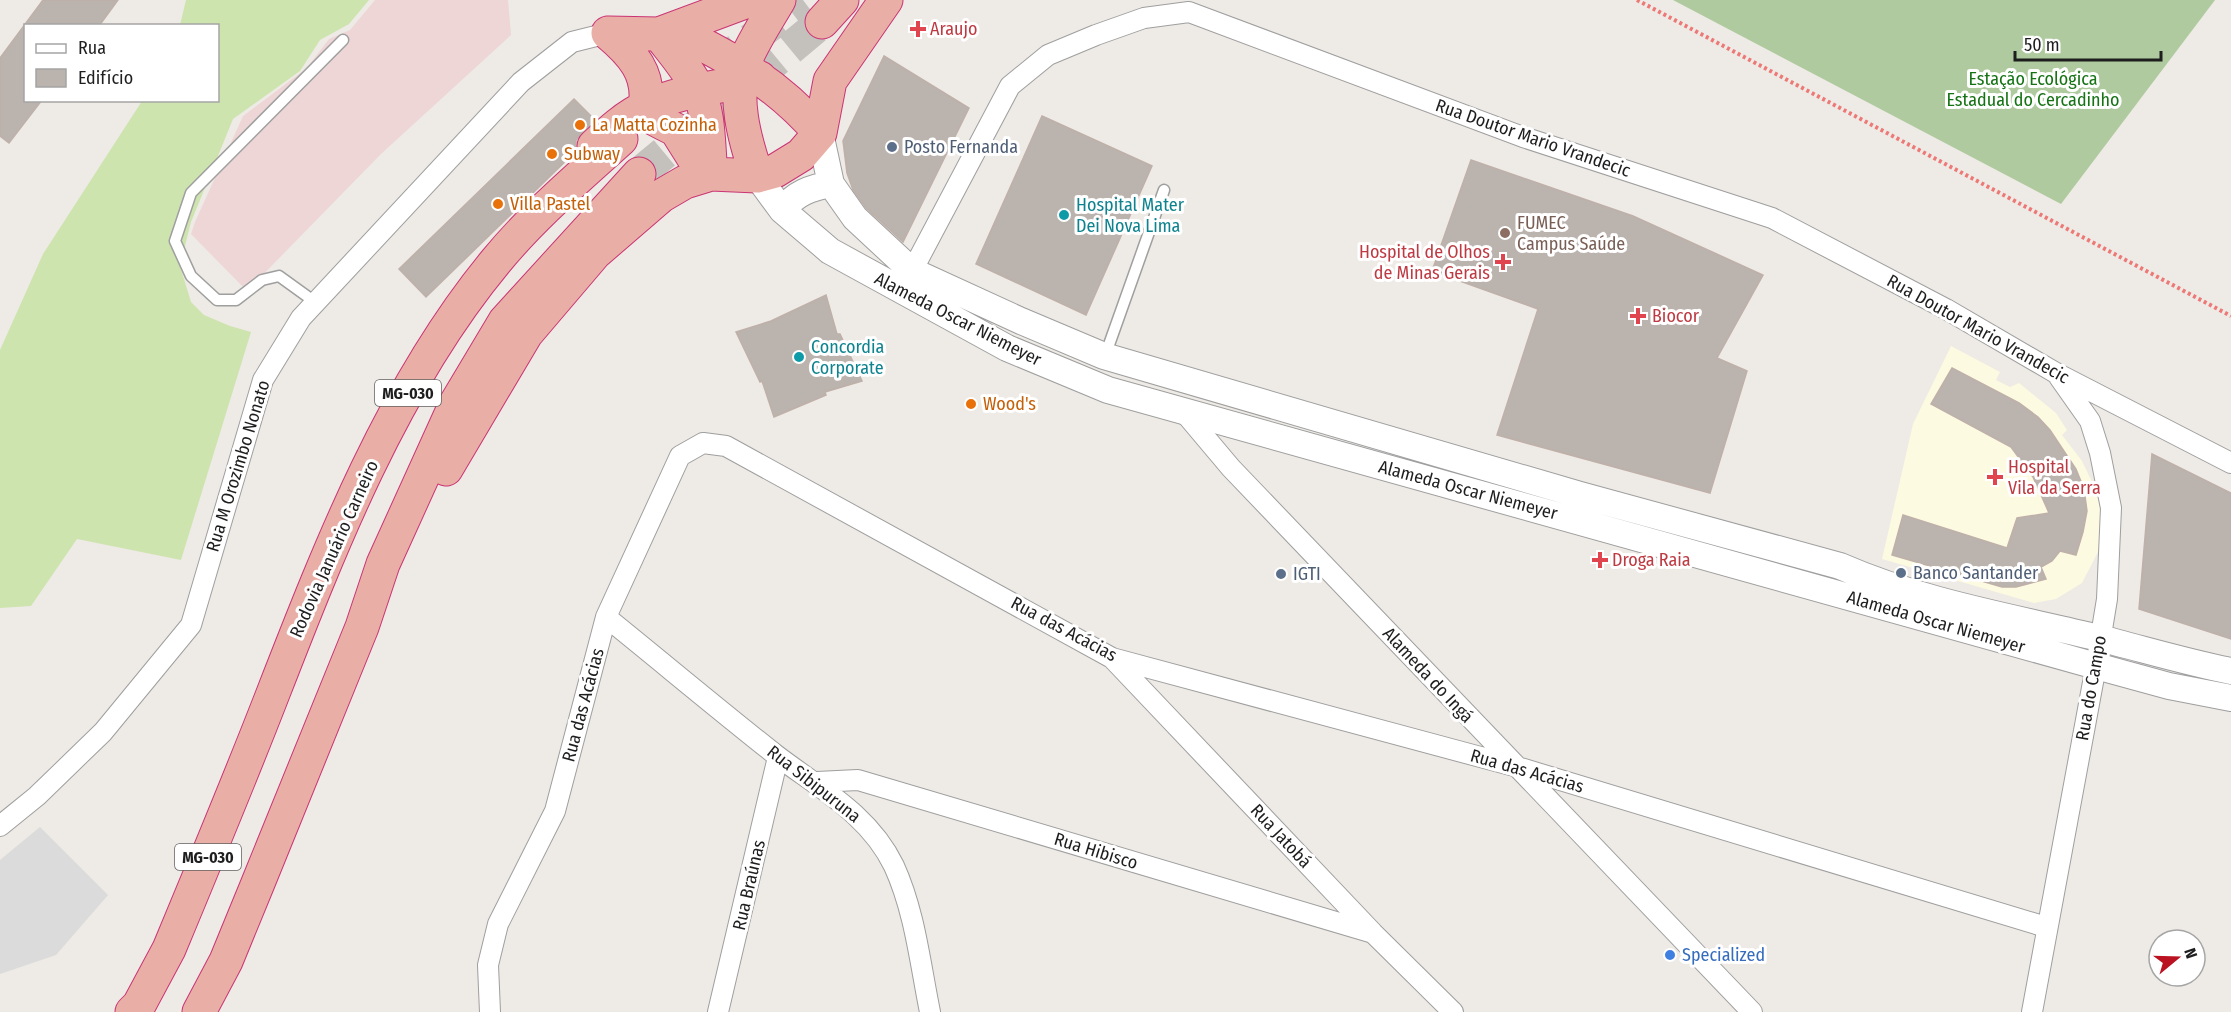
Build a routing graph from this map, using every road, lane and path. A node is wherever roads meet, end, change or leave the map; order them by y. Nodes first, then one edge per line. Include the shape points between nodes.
1 (750, 0) edge
2 (779, 0) edge
3 (886, 0) edge
4 (1637, 0) edge
5 (666, 31) junction
6 (608, 33) junction
7 (343, 40) dead end
8 (644, 74) junction
9 (748, 76) junction
10 (698, 89) junction
11 (642, 109) junction
12 (820, 133) junction
13 (621, 139) dead end
14 (639, 174) tunnel mouth
15 (711, 174) junction
16 (757, 176) junction
17 (831, 184) junction
18 (1164, 190) dead end
19 (782, 210) junction
20 (912, 271) junction
21 (315, 302) junction
22 (2231, 316) edge
23 (1104, 356) junction
24 (2056, 373) junction
25 (1183, 411) junction
26 (2231, 463) edge
27 (1757, 544) junction
28 (1745, 569) junction
29 (606, 617) junction
30 (362, 627) junction
31 (2100, 638) junction
32 (1112, 658) junction
33 (2096, 666) junction
34 (2231, 671) edge
35 (272, 696) junction
36 (2231, 698) edge
37 (778, 757) junction
38 (1514, 766) junction
39 (818, 782) junction
40 (0, 826) edge
41 (2046, 927) junction
42 (1373, 933) junction
43 (132, 1012) edge
44 (199, 1012) edge
45 (490, 1012) edge
46 (718, 1012) edge
47 (930, 1012) edge
48 (1453, 1012) edge
49 (1752, 1012) edge
50 (2032, 1012) edge

1 - 5 highway
2 - 9 highway
3 - 12 highway via 830,81
4 - 22 path
5 - 6 highway
5 - 8 highway
5 - 9 highway
5 - 10 highway
6 - 8 highway via 631,54
6 - 21 street, Rua M Orozimbo Nonato via 572,42 521,82
7 - 21 lane via 191,193 176,241 191,276 217,300 236,300 262,280 279,276
8 - 11 highway
9 - 10 highway
9 - 12 highway via 796,105
9 - 16 highway via 744,138
10 - 11 highway
10 - 15 highway via 708,127
11 - 15 highway via 676,130 698,165
11 - 35 highway via 613,128 562,176 489,249 441,307 354,452 316,532 291,612
12 - 16 highway via 801,155 775,171
12 - 17 street, Alameda Oscar Niemeyer
13 - 35 highway, Rodovia Januário Carneiro / MG-030 via 564,190 496,260 454,316 353,496
14 - 30 highway, MG-030 via 505,321 456,402 382,564
15 - 16 highway
15 - 30 highway via 685,182 661,196 596,253 526,334 435,489
16 - 19 street, Alameda Oscar Niemeyer
17 - 19 street via 810,188 793,197
17 - 20 street, Alameda Oscar Niemeyer via 855,218
18 - 23 lane
19 - 25 street, Alameda Oscar Niemeyer via 830,251 1007,348 1108,390
20 - 23 street, Alameda Oscar Niemeyer
20 - 24 street, Rua Doutor Mario Vrandecic via 1010,86 1048,55 1096,35 1144,18 1189,12 1523,137 1772,218 1946,309
21 - 40 street, Rua M Orozimbo Nonato via 300,318 262,380 191,625 103,732
23 - 27 street, Alameda Oscar Niemeyer
24 - 26 street, Rua Doutor Mario Vrandecic
24 - 31 street, Rua do Campo via 2090,421 2111,508 2107,598
25 - 28 street, Alameda Oscar Niemeyer
25 - 38 street, Alameda do Ingá via 1231,468
27 - 28 street
27 - 31 street, Alameda Oscar Niemeyer via 1840,566 1881,584
28 - 33 street, Alameda Oscar Niemeyer
29 - 32 street, Rua das Acácias via 680,456 703,443 726,446
29 - 37 street, Rua Sibipuruna
29 - 45 street, Rua das Acácias via 555,811 498,924 488,965
30 - 44 highway, MG-030 via 226,961
31 - 33 street, Rua do Campo
31 - 34 street, Alameda Oscar Niemeyer via 2175,660
32 - 38 street, Rua das Acácias
32 - 42 street, Rua Jatobá
33 - 36 street, Alameda Oscar Niemeyer
33 - 41 street, Rua do Campo
35 - 43 highway, Rodovia Januário Carneiro / MG-030 via 169,949
37 - 39 street, Rua Sibipuruna
37 - 46 street, Rua Braúnas
38 - 41 street, Rua das Acácias
38 - 49 street, Alameda do Ingá
39 - 42 street, Rua Hibisco via 858,780
39 - 47 street, Rua Sibipuruna via 870,830 893,865 909,908
41 - 50 street, Rua do Campo
42 - 48 street, Rua Jatobá

